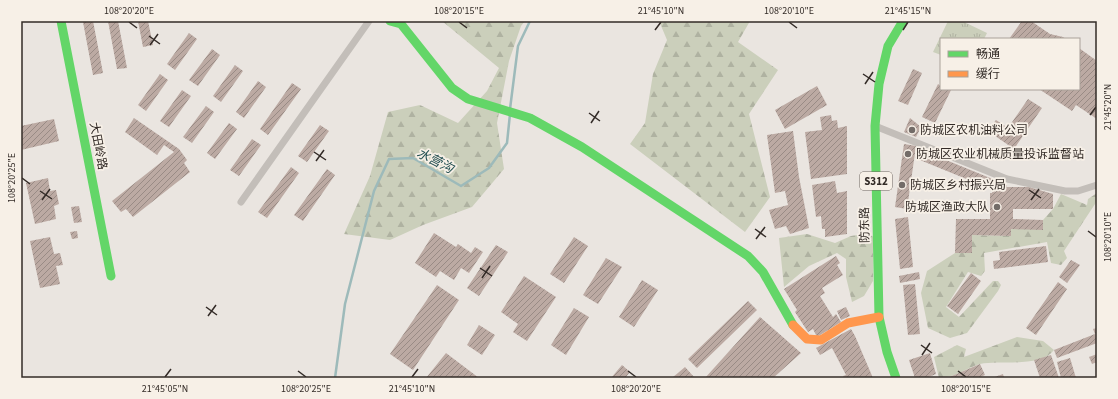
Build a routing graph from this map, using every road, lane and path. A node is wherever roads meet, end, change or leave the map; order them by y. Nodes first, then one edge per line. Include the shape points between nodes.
1 (61, 21) edge
2 (369, 21) edge
3 (390, 21) edge
4 (903, 21) edge
5 (875, 126) junction
6 (1097, 185) edge
7 (241, 202) dead end
8 (111, 276) dead end
9 (879, 317) junction
10 (896, 378) edge

1 - 8 street, 大田岭路
2 - 7 street
3 - 9 street via 401,24 452,88 468,99 530,118 582,147 748,256 763,272 794,327 807,339 821,340 848,323
4 - 5 street, 防东路 / S312 via 888,46 878,84
5 - 6 street via 1007,179 1065,191 1078,191
5 - 9 street, 防东路 / S312
9 - 10 street, 防东路 / S312

